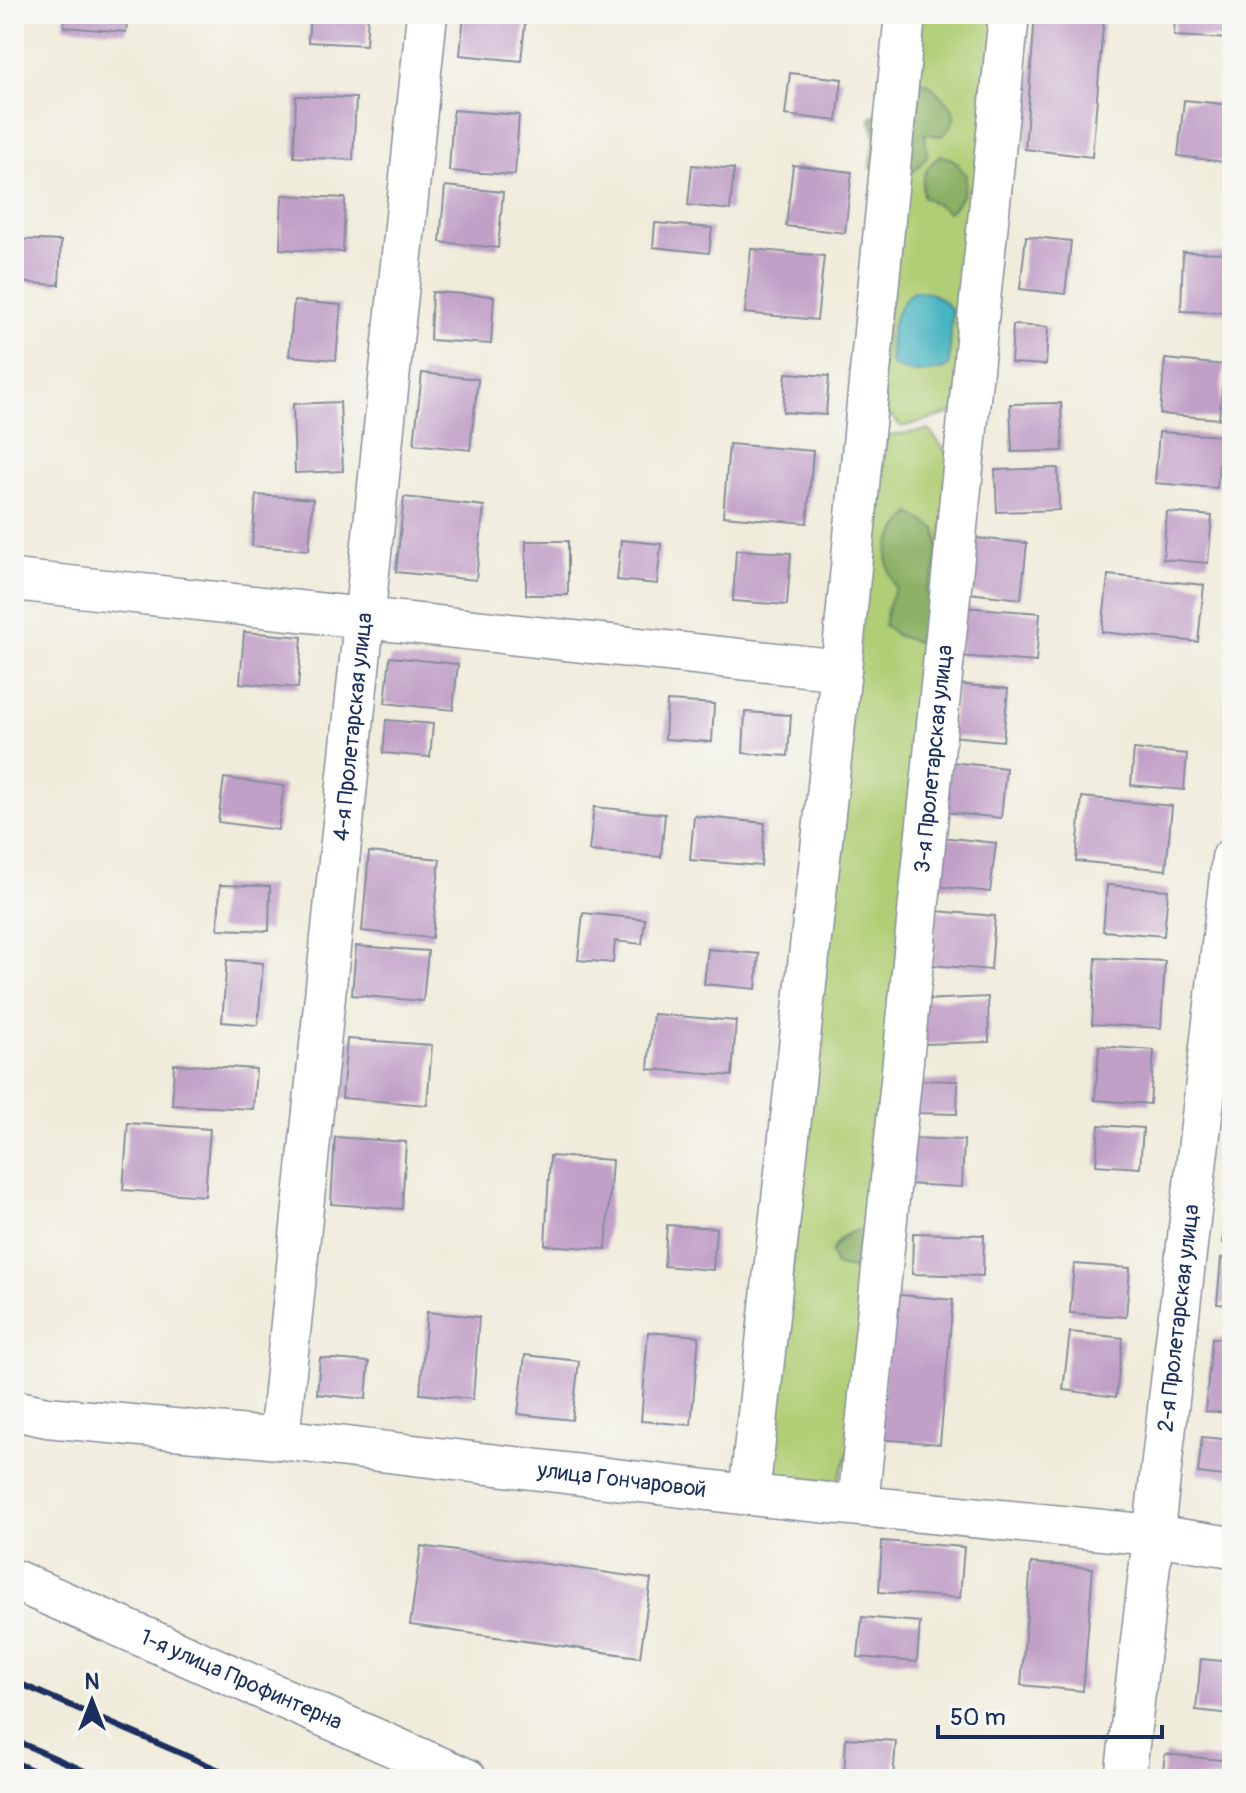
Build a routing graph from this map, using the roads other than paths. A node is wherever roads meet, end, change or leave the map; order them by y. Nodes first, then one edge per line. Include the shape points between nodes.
1 (427, 14) edge
2 (905, 14) edge
3 (1009, 14) edge
4 (14, 580) edge
5 (364, 619) junction
6 (841, 670) junction
7 (1232, 858) edge
8 (14, 1410) edge
9 (279, 1439) junction
10 (749, 1495) junction
11 (858, 1505) junction
12 (1153, 1535) junction
13 (1232, 1547) edge
14 (14, 1580) edge
15 (467, 1779) edge
16 (1125, 1779) edge

1 - 5 street, 4-я Пролетарская улица
2 - 6 street
3 - 11 street, 3-я Пролетарская улица
4 - 5 street
5 - 6 street
5 - 9 street, 4-я Пролетарская улица
6 - 10 street
7 - 12 street, 2-я Пролетарская улица
8 - 9 street, улица Гончаровой
9 - 10 street, улица Гончаровой
10 - 11 street, улица Гончаровой
11 - 12 street, улица Гончаровой
12 - 13 street, улица Гончаровой
12 - 16 street, 2-я Пролетарская улица
14 - 15 street, 1-я улица Профинтерна

